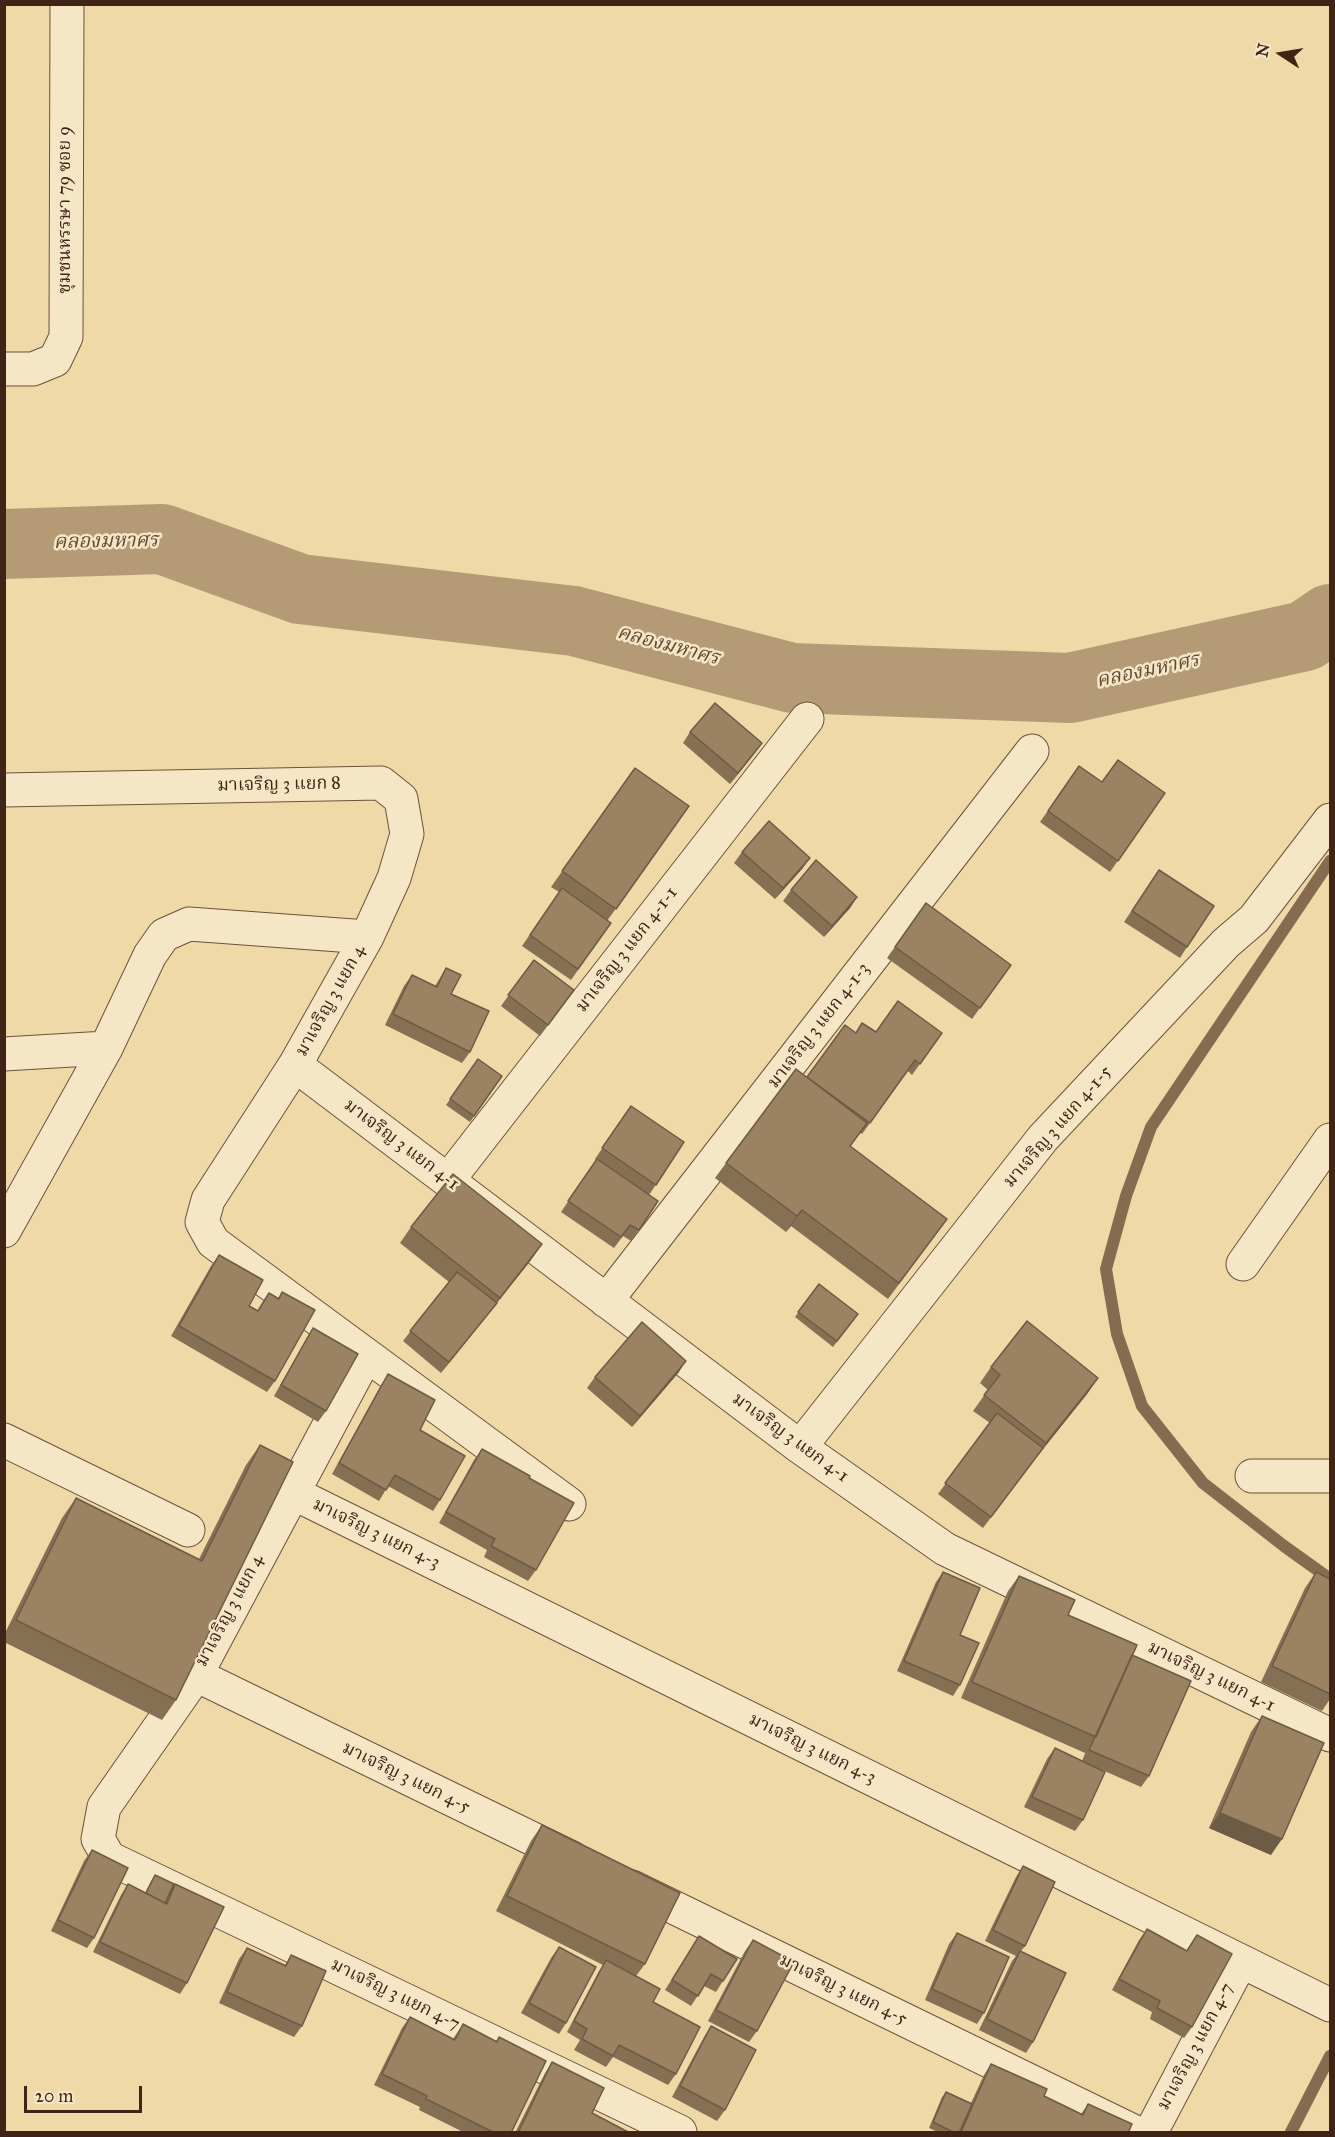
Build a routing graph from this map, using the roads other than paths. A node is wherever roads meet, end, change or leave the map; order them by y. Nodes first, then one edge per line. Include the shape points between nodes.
1 (67, 4) edge
2 (4, 369) edge
3 (807, 719) dead end
4 (1032, 751) dead end
5 (4, 790) edge
6 (1330, 820) edge
7 (367, 937) junction
8 (106, 1048) junction
9 (4, 1054) edge
10 (295, 1065) junction
11 (1330, 1140) edge
12 (448, 1180) junction
13 (4, 1231) edge
14 (1243, 1264) dead end
15 (606, 1300) junction
16 (366, 1356) junction
17 (4, 1440) edge
18 (800, 1447) junction
19 (1252, 1476) dead end
20 (1330, 1476) edge
21 (293, 1493) junction
22 (569, 1504) edge
23 (188, 1530) dead end
24 (196, 1675) junction
25 (1330, 1735) edge
26 (109, 1858) joint
27 (1241, 1961) junction
28 (1330, 2005) edge
29 (680, 2133) edge
30 (1135, 2133) edge
31 (1151, 2133) edge

1 - 2 street, ชุมชนหรรษา 79 ซอย 9 via 66,337 55,360 33,369
3 - 12 street, มาเจริญ 3 แยก 4-1-1
4 - 15 street, มาเจริญ 3 แยก 4-1-3
5 - 7 street, มาเจริญ 3 แยก 8 via 381,783 400,799 407,834 394,878
6 - 18 street, มาเจริญ 3 แยก 4-1-5 via 1254,919 1226,942 1043,1138
7 - 8 street, มาเจริญ 3 แยก 4 via 189,924 164,935 154,948
7 - 10 street, มาเจริญ 3 แยก 4
8 - 9 street
8 - 13 street, มาเจริญ 3 แยก 4
10 - 12 street, มาเจริญ 3 แยก 4-1
10 - 16 street, มาเจริญ 3 แยก 4 via 208,1200 202,1222 213,1242
11 - 14 street
12 - 15 street, มาเจริญ 3 แยก 4-1
15 - 18 street, มาเจริญ 3 แยก 4-1
16 - 21 street, มาเจริญ 3 แยก 4
16 - 22 street, มาเจริญ 3 แยก 4
17 - 23 street
18 - 25 street, มาเจริญ 3 แยก 4-1 via 945,1549
19 - 20 street
21 - 24 street, มาเจริญ 3 แยก 4
21 - 27 street, มาเจริญ 3 แยก 4-3
24 - 26 street, มาเจริญ 3 แยก 4 via 104,1807 98,1839
24 - 30 street, มาเจริญ 3 แยก 4-5
26 - 29 street, มาเจริญ 3 แยก 4-7
27 - 28 street, มาเจริญ 3 แยก 4-3
27 - 31 street, มาเจริญ 3 แยก 4-7

